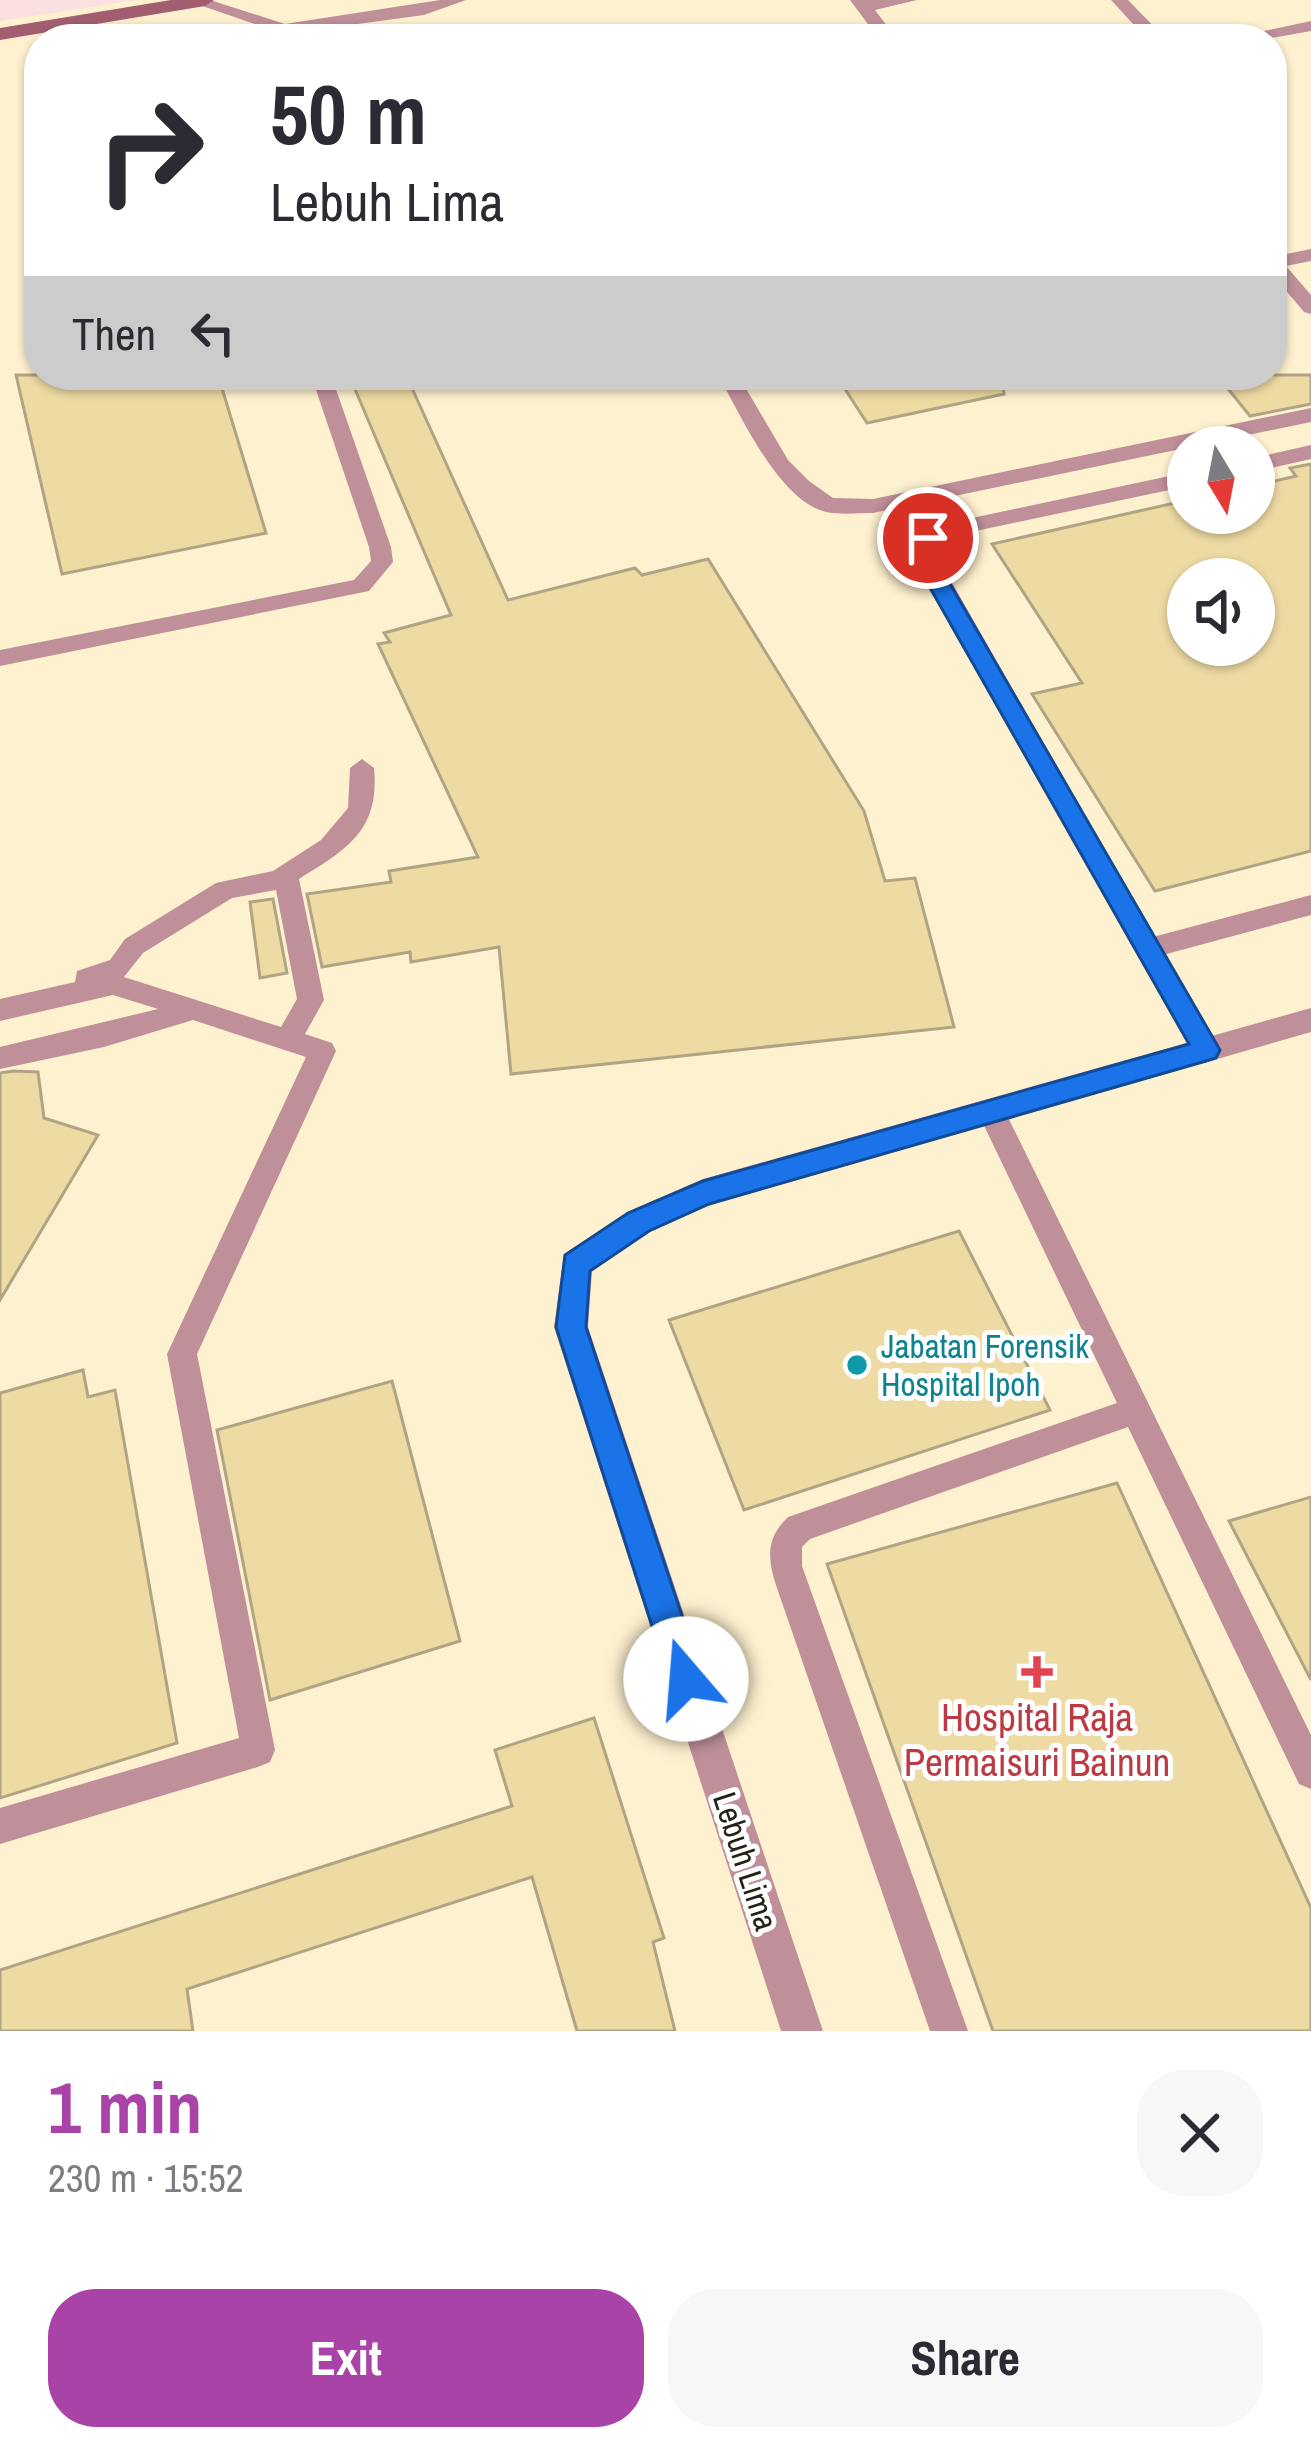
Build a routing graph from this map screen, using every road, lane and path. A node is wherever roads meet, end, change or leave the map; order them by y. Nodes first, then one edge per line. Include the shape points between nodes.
1 (86, 0) edge
2 (137, 0) edge
3 (458, 0) edge
4 (909, 0) edge
5 (1119, 0) edge
6 (201, 1) edge
7 (861, 4) edge
8 (0, 13) edge
9 (27, 24) edge
10 (42, 24) edge
11 (272, 24) edge
12 (315, 24) edge
13 (1142, 24) edge
14 (1287, 279) edge
15 (1311, 308) edge
16 (326, 390) edge
17 (737, 390) edge
18 (1311, 415) edge
19 (1311, 452) edge
20 (1275, 460) edge
21 (1167, 483) edge
22 (0, 658) edge
23 (362, 768) dead end
24 (280, 879) junction
25 (1311, 905) edge
26 (1146, 949) junction
27 (125, 979) junction
28 (0, 995) edge
29 (0, 1010) edge
30 (191, 1010) junction
31 (1311, 1019) edge
32 (148, 1023) junction
33 (287, 1040) junction
34 (1206, 1050) junction
35 (0, 1058) edge
36 (991, 1111) junction
37 (1137, 1410) junction
38 (1311, 1772) edge
39 (0, 1826) edge
40 (802, 2031) edge
41 (949, 2031) edge

1 - 8 main road
2 - 9 main road
3 - 12 lane
4 - 7 lane
5 - 13 lane
6 - 10 main road
6 - 11 lane
14 - 15 lane
16 - 22 lane via 380,547 382,562 361,586
17 - 18 lane via 780,464 827,506 873,506
19 - 20 lane
21 - 26 lane via 952,529 921,548
23 - 24 lane via 362,815
24 - 27 lane via 225,890 134,946
24 - 33 lane via 290,886 311,1000
25 - 26 lane
26 - 34 lane
27 - 28 lane
27 - 29 lane
27 - 30 lane
27 - 32 lane
30 - 32 lane
30 - 33 lane
31 - 34 street, Lebuh Lima
32 - 35 lane
33 - 39 lane via 322,1052 182,1354 258,1750
34 - 36 street, Lebuh Lima
36 - 37 lane
36 - 40 street, Lebuh Lima via 703,1193 576,1264 571,1327
37 - 38 lane
37 - 41 lane via 799,1528 786,1541 794,1592

